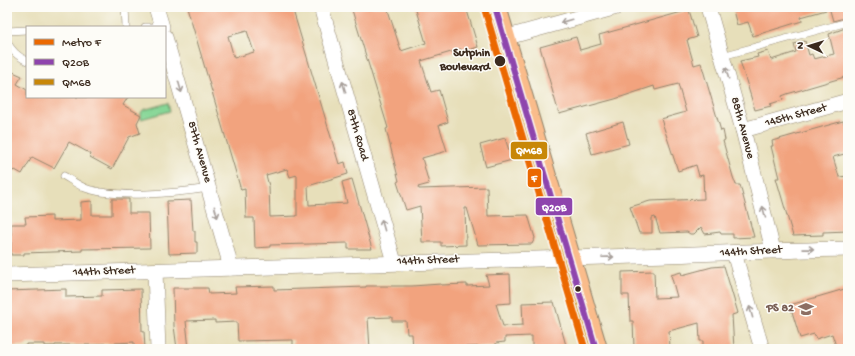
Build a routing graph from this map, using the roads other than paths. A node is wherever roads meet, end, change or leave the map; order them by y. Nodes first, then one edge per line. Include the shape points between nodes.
1 (125, 7) edge
2 (156, 7) edge
3 (321, 7) edge
4 (495, 7) edge
5 (617, 7) edge
6 (708, 7) edge
7 (848, 22) edge
8 (126, 26) edge
9 (162, 26) edge
10 (26, 30) edge
11 (7, 31) edge
12 (504, 38) junction
13 (166, 39) edge
14 (7, 41) edge
15 (722, 56) junction
16 (26, 60) edge
17 (848, 101) edge
18 (743, 130) junction
19 (64, 176) dead end
20 (209, 188) junction
21 (848, 249) edge
22 (773, 250) junction
23 (734, 253) junction
24 (569, 258) junction
25 (394, 262) junction
26 (230, 268) junction
27 (155, 271) junction
28 (7, 275) edge
29 (158, 349) edge
30 (596, 349) edge
31 (762, 349) edge

1 - 8 lane
2 - 9 street
25 -> 3 street, 87th Road
4 - 12 main road
5 -> 12 street
6 - 15 street, 88th Avenue
7 - 15 lane
10 - 11 lane
12 - 24 main road
13 -> 20 street, 87th Avenue
14 - 16 lane via 9,47
18 -> 15 street, 88th Avenue
17 - 18 street, 145th Street
22 -> 18 street, 88th Avenue
19 - 20 lane via 84,188 103,193 190,191
20 -> 26 street, 87th Avenue
22 -> 21 street, 144th Street
22 - 23 street, 144th Street
24 -> 23 street, 144th Street
31 -> 23 street
24 - 25 street, 144th Street
24 - 30 main road
25 - 26 street, 144th Street
26 - 27 street, 144th Street
27 - 28 street, 144th Street
27 - 29 street

